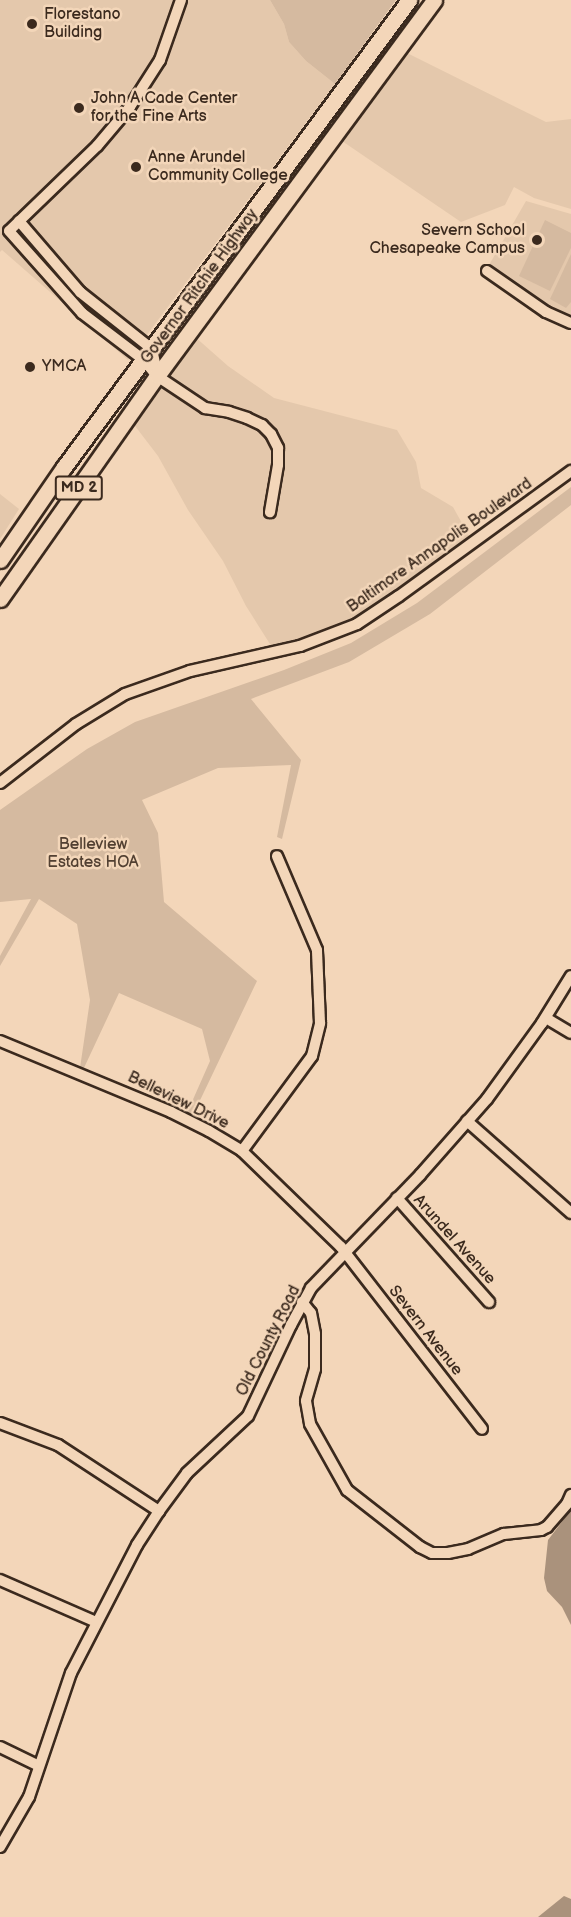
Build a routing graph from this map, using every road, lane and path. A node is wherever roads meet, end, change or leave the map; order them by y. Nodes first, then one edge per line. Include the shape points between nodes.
1 (181, 0) edge
2 (409, 0) edge
3 (434, 0) edge
4 (19, 221) junction
5 (487, 272) dead end
6 (571, 323) edge
7 (148, 355) junction
8 (158, 376) junction
9 (571, 471) edge
10 (270, 512) dead end
11 (0, 560) edge
12 (0, 599) edge
13 (0, 783) edge
14 (276, 855) dead end
15 (571, 976) edge
16 (546, 1018) junction
17 (571, 1033) edge
18 (0, 1041) edge
19 (467, 1121) junction
20 (242, 1152) junction
21 (397, 1198) junction
22 (571, 1213) edge
23 (343, 1252) junction
24 (302, 1302) junction
25 (489, 1302) dead end
26 (0, 1423) edge
27 (482, 1430) dead end
28 (571, 1495) edge
29 (159, 1511) junction
30 (0, 1580) edge
31 (96, 1622) junction
32 (0, 1747) edge
33 (39, 1766) junction
34 (0, 1847) edge

1 - 4 street via 160,60 130,107 97,146
2 - 7 highway, Governor Ritchie Highway / MD 2
3 - 8 highway, Governor Ritchie Highway / MD 2
4 - 7 street via 80,292
4 - 7 street via 9,231 82,313
5 - 6 street via 546,312
7 - 8 street
7 - 11 highway, Governor Ritchie Highway / MD 2
8 - 10 street via 205,408 247,418 271,434 278,448 279,465
8 - 12 highway, Governor Ritchie Highway / MD 2
9 - 13 street, Baltimore Annapolis Boulevard via 357,624 300,646 190,671 125,694 76,724
14 - 20 street via 318,950 320,1023 312,1056
15 - 16 street, Old County Road
16 - 17 street
16 - 19 street, Old County Road
18 - 20 street, Belleview Drive via 171,1112
19 - 21 street, Old County Road
19 - 22 street
20 - 23 street, Belleview Drive
21 - 23 street, Old County Road
21 - 25 street, Arundel Avenue
23 - 24 street, Old County Road
23 - 27 street, Severn Avenue
24 - 28 street via 311,1313 315,1334 315,1369 306,1413 326,1457 353,1498 432,1552 448,1553 516,1532 548,1527
24 - 29 street, Old County Road via 248,1416 187,1473
26 - 29 street via 58,1445
29 - 31 street, Old County Road
30 - 31 street
31 - 33 street, Old County Road via 65,1690
32 - 33 street
33 - 34 street, Old County Road via 22,1813

